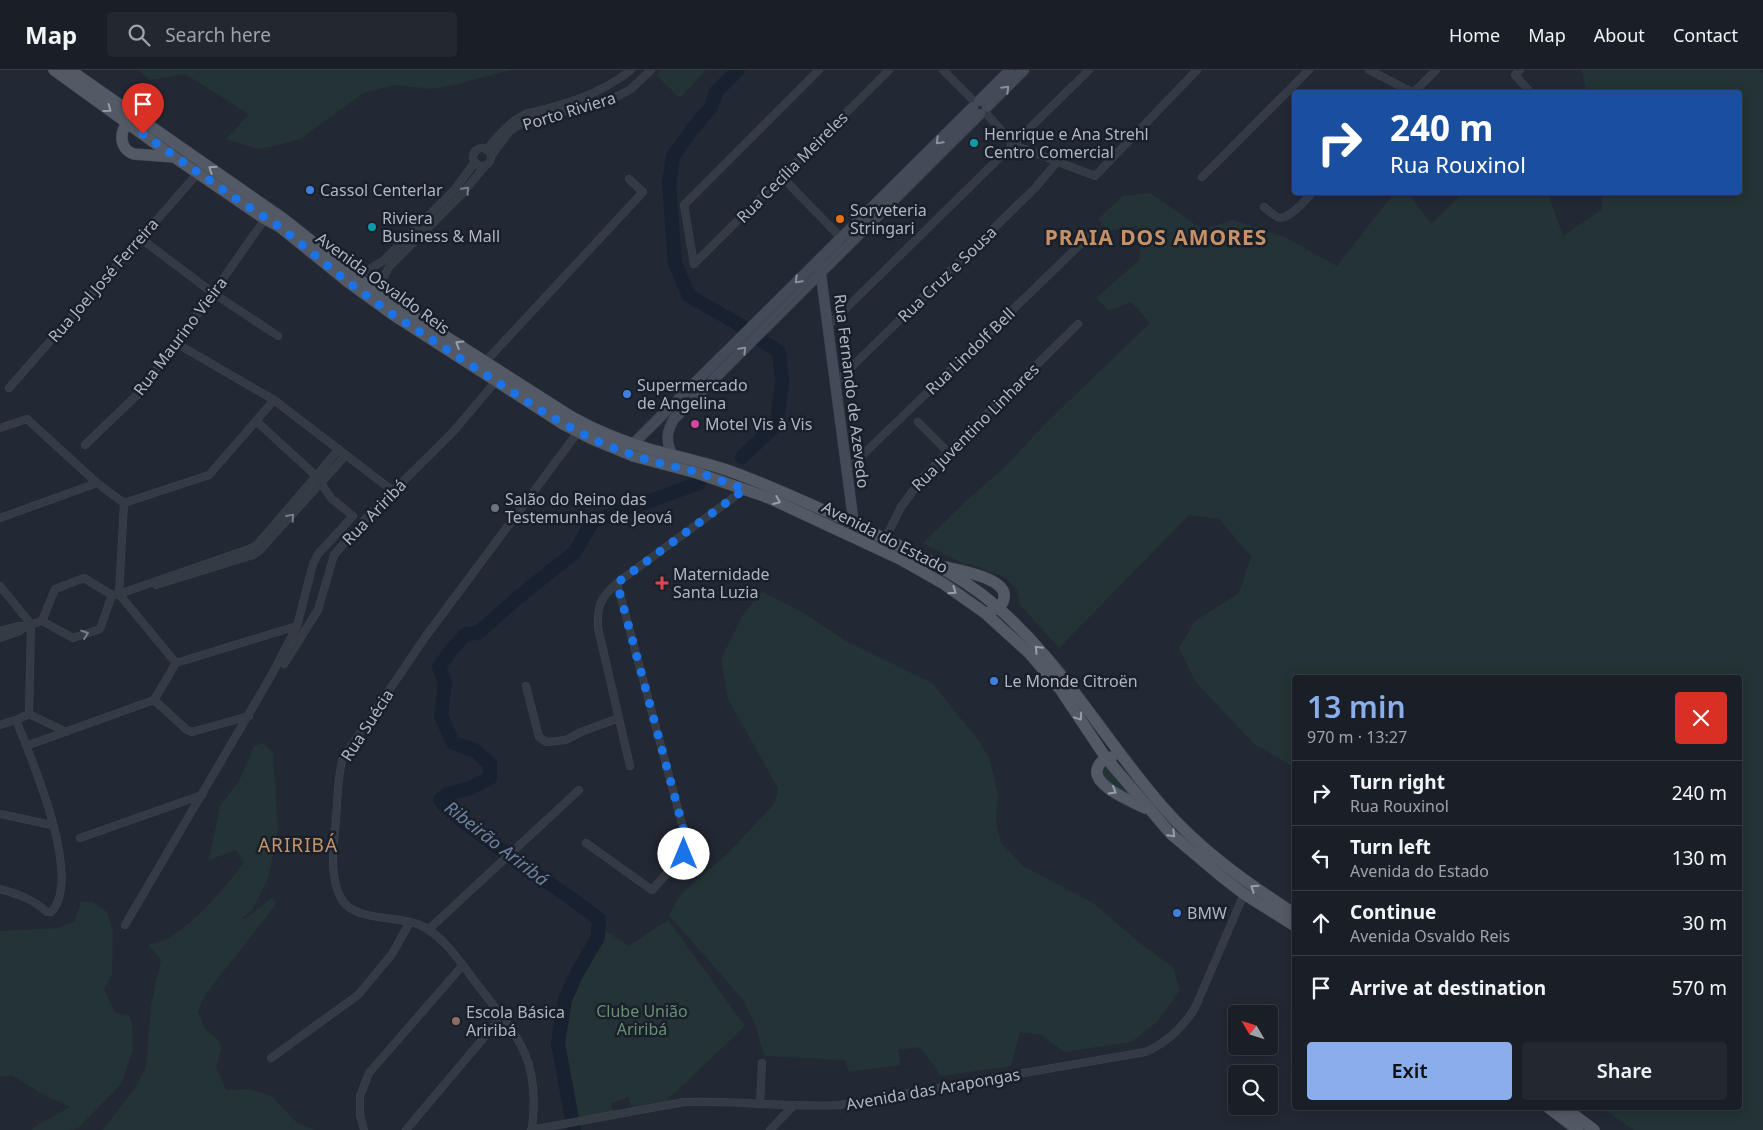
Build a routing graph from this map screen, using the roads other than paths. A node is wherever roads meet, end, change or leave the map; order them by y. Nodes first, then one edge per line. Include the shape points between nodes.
1 (54, 70) edge
2 (70, 70) edge
3 (631, 70) edge
4 (651, 70) edge
5 (819, 70) edge
6 (889, 70) edge
7 (943, 70) edge
8 (1010, 70) edge
9 (1024, 70) edge
10 (1089, 70) edge
11 (1198, 70) edge
12 (1310, 70) edge
13 (1368, 70) edge
14 (1436, 70) edge
15 (1520, 70) edge
16 (622, 77) junction
17 (608, 86) junction
18 (630, 89) junction
19 (1409, 90) edge
20 (1415, 90) edge
21 (1528, 90) edge
22 (612, 98) junction
23 (980, 107) junction
24 (142, 121) junction
25 (128, 123) junction
26 (1014, 145) junction
27 (488, 153) junction
28 (174, 157) junction
29 (475, 162) junction
30 (1057, 162) junction
31 (486, 165) junction
32 (198, 173) junction
33 (782, 177) junction
34 (1202, 177) dead end
35 (629, 179) dead end
36 (1310, 195) edge
37 (445, 199) junction
38 (451, 205) junction
39 (1264, 207) dead end
40 (434, 210) junction
41 (440, 216) junction
42 (264, 218) junction
43 (1093, 232) dead end
44 (140, 238) junction
45 (845, 241) junction
46 (382, 261) junction
47 (818, 261) junction
48 (389, 267) junction
49 (821, 272) junction
50 (356, 277) junction
51 (376, 292) junction
52 (213, 293) junction
53 (1078, 324) dead end
54 (828, 326) junction
55 (278, 336) dead end
56 (176, 343) junction
57 (486, 361) junction
58 (717, 361) junction
59 (724, 369) junction
60 (496, 381) junction
61 (835, 382) junction
62 (9, 388) dead end
63 (274, 400) junction
64 (666, 411) junction
65 (674, 419) junction
66 (256, 420) junction
67 (918, 422) dead end
68 (0, 428) edge
69 (578, 432) junction
70 (633, 444) junction
71 (85, 445) dead end
72 (339, 449) junction
73 (948, 452) junction
74 (346, 455) junction
75 (672, 455) junction
76 (722, 469) joint
77 (847, 470) junction
78 (315, 475) junction
79 (327, 477) junction
80 (715, 478) joint
81 (97, 483) junction
82 (320, 484) junction
83 (745, 489) junction
84 (393, 491) junction
85 (332, 499) junction
86 (124, 504) junction
87 (0, 518) edge
88 (854, 525) junction
89 (885, 539) junction
90 (934, 563) junction
91 (617, 583) junction
92 (0, 586) edge
93 (119, 594) junction
94 (998, 608) junction
95 (984, 613) junction
96 (42, 621) junction
97 (28, 625) junction
98 (297, 626) junction
99 (0, 632) edge
100 (0, 638) edge
101 (176, 663) junction
102 (284, 664) dead end
103 (526, 686) dead end
104 (154, 700) junction
105 (29, 714) junction
106 (249, 716) junction
107 (619, 718) junction
108 (16, 720) junction
109 (0, 725) edge
110 (66, 732) junction
111 (26, 746) junction
112 (1121, 756) junction
113 (1106, 758) junction
114 (630, 766) dead end
115 (579, 790) dead end
116 (202, 795) junction
117 (1151, 812) junction
118 (0, 814) edge
119 (52, 825) junction
120 (80, 838) dead end
121 (586, 843) dead end
122 (0, 889) edge
123 (1244, 894) junction
124 (1292, 912) edge
125 (410, 922) junction
126 (1292, 924) edge
127 (125, 925) dead end
128 (428, 930) junction
129 (462, 966) junction
130 (502, 1016) junction
131 (270, 1058) dead end
132 (762, 1063) dead end
133 (760, 1104) junction
134 (794, 1106) junction
135 (1552, 1110) edge
136 (1567, 1110) edge
137 (531, 1129) edge
138 (364, 1130) edge
139 (406, 1130) edge
140 (770, 1130) edge
141 (1578, 1130) edge
142 (1594, 1130) edge

1 -> 25 main road, Avenida Osvaldo Reis
2 - 24 main road, Avenida Osvaldo Reis
3 - 16 street, Porto Riviera
4 - 18 street, Porto Riviera
5 - 33 street, Rua Cecília Meireles via 684,205 694,264
6 - 33 street, Rua Cecília Meireles
7 - 23 street
8 - 23 main road
23 -> 9 main road
10 - 26 street
11 - 30 street via 1095,176
12 - 34 street
13 - 19 street
14 - 20 street
15 - 21 street via 1515,75
16 - 17 street, Porto Riviera
16 - 18 street
17 - 22 street via 612,90
17 - 27 street, Porto Riviera via 589,96 525,114 511,122
18 - 22 street, Porto Riviera
22 - 27 street, Porto Riviera via 526,122 510,131
23 - 26 street
23 - 45 main road
24 - 25 main road
50 -> 24 main road, Avenida Osvaldo Reis via 285,220
25 - 28 main road, Avenida Osvaldo Reis
25 - 28 main road via 122,133 122,141 129,152
26 - 30 street
26 - 54 street
27 - 29 street via 481,149 476,151
27 - 31 street via 490,161
28 - 32 main road, Avenida Osvaldo Reis
29 - 31 street
29 - 37 street
30 - 61 street, Rua Cruz e Sousa via 1035,188
38 -> 31 street
32 - 42 main road, Avenida Osvaldo Reis
32 - 44 street, Rua Joel José Ferreira
33 - 45 street
35 - 57 street via 642,192
36 - 39 street via 1283,218
37 - 38 street
37 - 40 street
38 - 41 street
40 - 41 street
40 - 46 street
41 - 48 street
42 - 52 street, Rua Maurino Vieira
42 - 60 main road, Avenida Osvaldo Reis via 392,314
43 - 77 street, Rua Lindolf Bell
44 - 52 street
44 - 62 street, Rua Joel José Ferreira
45 - 47 main road
45 - 49 main road
46 - 48 street
46 - 50 street
47 - 49 main road, Rua Fernando de Azevedo
47 -> 58 main road
48 - 51 street
49 - 54 main road, Rua Fernando de Azevedo
59 -> 49 main road
50 - 51 main road, Avenida Osvaldo Reis
57 -> 51 main road, Avenida Osvaldo Reis
52 - 55 street
52 - 56 street, Rua Maurino Vieira
53 - 73 street, Rua Juventino Linhares
54 - 61 main road, Rua Fernando de Azevedo
56 - 63 street
56 - 71 street, Rua Maurino Vieira via 139,393
57 - 70 main road, Avenida Osvaldo Reis via 570,416
58 - 59 main road
58 - 64 main road
59 - 65 main road
60 - 69 main road, Avenida Osvaldo Reis
60 - 84 street, Rua Ariribá via 453,432
61 - 77 main road, Rua Fernando de Azevedo
63 - 66 street
63 - 72 street
64 - 65 main road
64 - 70 main road
65 - 75 main road via 666,437
66 - 78 street
66 - 86 street via 209,475
67 - 73 street
68 - 81 street via 27,419
69 - 80 main road, Avenida Osvaldo Reis via 634,456
69 - 125 street, Rua Suécia via 422,643 343,758 333,862 335,882 342,900 364,914
70 - 75 main road, Avenida Osvaldo Reis
72 - 74 street
72 - 78 street
73 - 89 street, Rua Juventino Linhares via 911,491
74 - 79 street
74 - 84 street
75 - 76 main road, Avenida Osvaldo Reis
76 - 88 main road, Avenida do Estado via 777,489
77 - 88 main road, Rua Fernando de Azevedo
78 - 82 street
78 - 93 street via 257,545
79 - 82 street
79 - 85 street
80 - 83 main road, Avenida do Estado
81 - 86 street
81 - 87 street
82 - 85 street
93 -> 82 street via 132,593 253,555
83 - 91 street
83 -> 95 main road, Avenida do Estado via 900,558
84 - 102 street, Rua Ariribá via 334,555 318,610
85 - 98 street via 352,516 318,554
86 - 93 street
88 - 89 main road, Avenida do Estado
89 - 90 main road, Avenida do Estado
90 - 94 main road, Avenida do Estado
90 - 94 main road via 999,584 1005,596
91 - 107 street via 606,594 597,612
91 - 121 street via 687,842 684,854 652,890
92 - 97 street
96 -> 93 street via 73,638 100,629
93 - 96 street via 84,578 55,589
93 - 101 street
94 - 95 main road
112 -> 94 main road, Avenida do Estado via 1058,672
95 -> 113 main road, Avenida do Estado via 1016,640 1050,678
96 - 97 street
97 - 99 street
97 - 100 street
97 - 105 street
98 - 101 street
98 - 106 street
101 - 104 street
103 - 107 street via 539,738 546,742 566,740
104 - 106 street via 192,732
104 - 110 street
105 - 108 street
105 - 110 street
106 - 116 street
107 - 114 street
108 - 109 street
108 - 111 street
110 - 111 street
111 - 119 street via 44,791
112 - 113 main road
124 -> 112 main road, Avenida do Estado via 1229,869 1184,830
113 - 117 main road, Avenida do Estado
113 -> 117 main road via 1098,767 1099,780
115 - 128 street
116 - 120 street
116 - 127 street
117 -> 123 main road, Avenida do Estado via 1186,847
118 - 119 street
119 - 122 street via 59,846 62,878 56,908 47,912 21,894
123 - 126 main road, Avenida do Estado
123 - 134 street, Avenida das Arapongas via 1195,1008 1178,1030 1156,1048 850,1104
125 - 128 street, Rua Suécia
125 - 131 street via 392,954 358,995
128 - 129 street, Rua Suécia
129 - 130 street, Rua Suécia
129 - 138 street via 369,1073 361,1089 360,1100
130 - 137 street, Rua Suécia via 529,1064 534,1102
130 - 139 street
132 - 133 street
133 - 134 street, Avenida das Arapongas
133 - 137 street, Avenida das Arapongas via 684,1102
134 - 140 street
135 - 141 main road
136 - 142 main road

